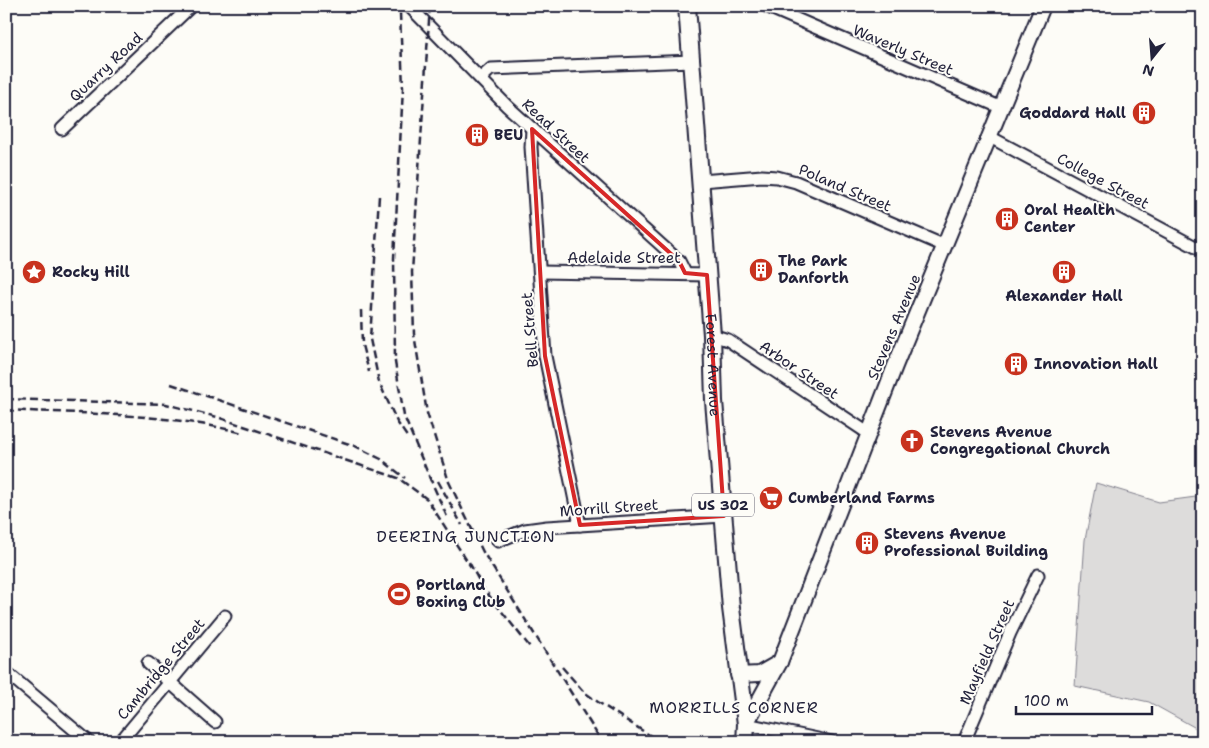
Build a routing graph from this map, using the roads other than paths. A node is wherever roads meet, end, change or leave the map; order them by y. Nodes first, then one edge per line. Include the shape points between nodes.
1 (191, 6) edge
2 (409, 6) edge
3 (688, 6) edge
4 (766, 6) edge
5 (1043, 6) edge
6 (692, 61) junction
7 (481, 78) junction
8 (1002, 108) junction
9 (62, 129) dead end
10 (532, 129) junction
11 (990, 137) junction
12 (701, 181) junction
13 (944, 246) junction
14 (1203, 251) edge
15 (541, 272) junction
16 (685, 273) junction
17 (707, 275) junction
18 (712, 335) junction
19 (868, 433) junction
20 (724, 516) junction
21 (580, 525) junction
22 (498, 540) dead end
23 (1038, 575) dead end
24 (225, 616) dead end
25 (780, 662) junction
26 (148, 663) dead end
27 (6, 672) edge
28 (738, 675) junction
29 (168, 681) junction
30 (215, 722) dead end
31 (746, 724) junction
32 (89, 742) edge
33 (120, 742) edge
34 (745, 742) edge
35 (832, 742) edge
36 (964, 742) edge

1 - 9 street, Quarry Road
2 - 7 street, Read Street
3 - 6 highway, Forest Avenue / US 302
4 - 8 street, Waverly Street
5 - 8 main road, Stevens Avenue
6 - 7 street via 491,69
6 - 12 highway, Forest Avenue / US 302
7 - 10 street, Read Street
8 - 11 main road, Stevens Avenue
10 - 15 street, Bell Street
10 - 16 street, Read Street via 680,261
11 - 13 main road, Stevens Avenue
11 - 14 street, College Street
12 - 13 street, Poland Street via 777,177 796,182
12 - 17 highway, Forest Avenue / US 302
13 - 19 main road, Stevens Avenue
15 - 16 street, Adelaide Street
15 - 21 street, Bell Street via 545,356
16 - 17 street, Adelaide Street
17 - 18 highway, Forest Avenue / US 302
18 - 19 street, Arbor Street via 728,340
18 - 20 highway, Forest Avenue / US 302
19 - 25 main road, Stevens Avenue
20 - 21 street, Morrill Street
20 - 28 highway, Forest Avenue / US 302
21 - 22 street, Morrill Street via 525,530
23 - 36 street, Mayfield Street
24 - 29 street, Cambridge Street
25 - 28 main road via 758,674
25 - 31 main road, Stevens Avenue
26 - 29 street
27 - 32 street
28 - 31 highway, Forest Avenue / US 302
29 - 30 street
29 - 33 street, Cambridge Street
31 - 34 highway, US 302
31 - 35 street

